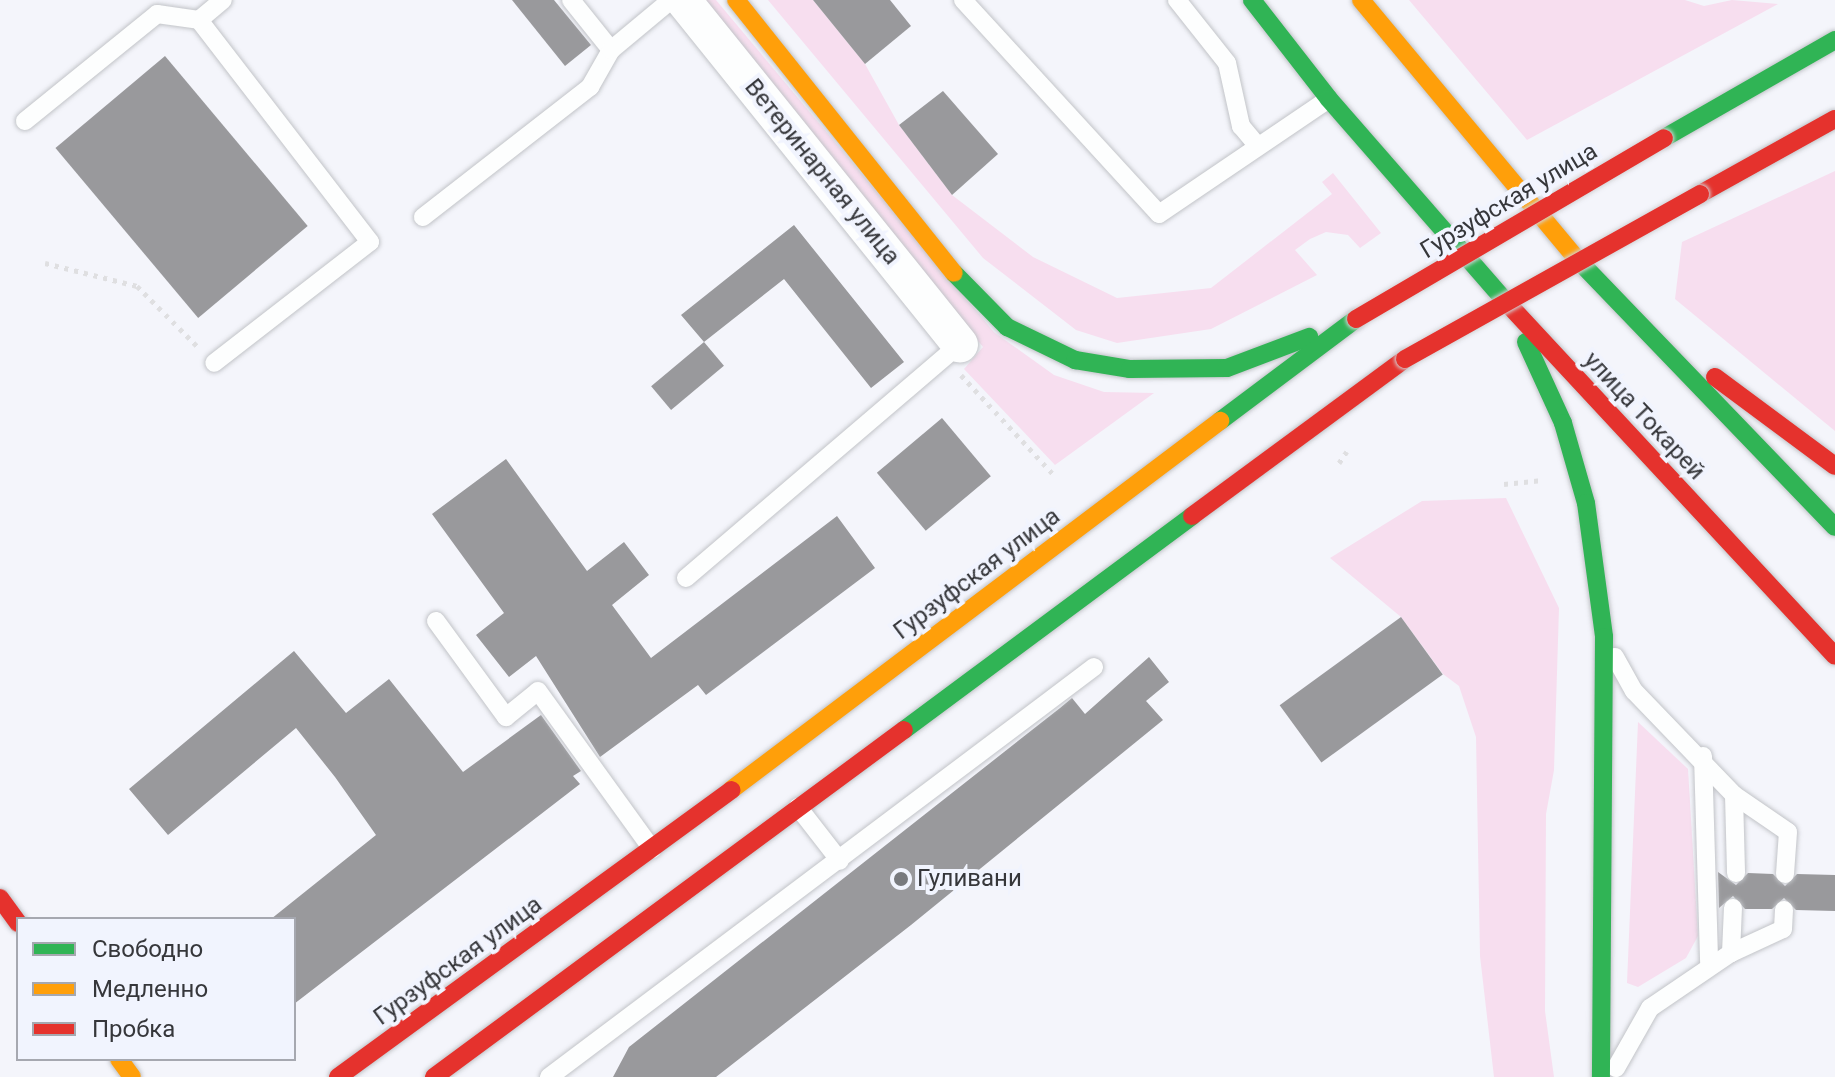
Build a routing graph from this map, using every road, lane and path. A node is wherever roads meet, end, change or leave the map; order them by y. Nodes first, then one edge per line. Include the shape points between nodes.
1 (223, 0) edge
2 (571, 0) edge
3 (671, 0) edge
4 (683, 0) edge
5 (736, 0) edge
6 (963, 0) edge
7 (1177, 0) edge
8 (1252, 0) edge
9 (1361, 0) edge
10 (199, 20) junction
11 (1835, 40) edge
12 (611, 50) junction
13 (1329, 99) junction
14 (1835, 119) edge
15 (25, 121) dead end
16 (1258, 146) junction
17 (1814, 155) dead end
18 (1700, 194) junction
19 (423, 217) dead end
20 (45, 263) dead end
21 (1511, 307) junction
22 (1356, 319) junction
23 (960, 344) joint
24 (1662, 353) junction
25 (214, 363) joint
26 (968, 383) dead end
27 (1835, 466) edge
28 (1052, 473) dead end
29 (1540, 480) dead end
30 (1504, 484) dead end
31 (1835, 527) edge
32 (686, 578) dead end
33 (436, 621) dead end
34 (1604, 637) junction
35 (1835, 656) edge
36 (1094, 667) dead end
37 (1703, 756) junction
38 (1734, 795) junction
39 (796, 805) junction
40 (652, 849) junction
41 (840, 861) junction
42 (1736, 873) dead end
43 (1785, 874) dead end
44 (0, 898) edge
45 (1733, 908) dead end
46 (1784, 910) dead end
47 (16, 920) edge
48 (1731, 953) junction
49 (1709, 962) junction
50 (338, 1077) edge
51 (434, 1077) edge
52 (549, 1077) edge
53 (1601, 1077) edge
54 (1613, 1077) edge

1 - 10 lane
2 - 12 lane
3 - 12 lane
4 - 23 street, Ветеринарная улица
5 - 22 main road via 958,278 1007,327 1075,360 1130,369 1227,368
6 - 16 lane via 1159,214
7 - 16 lane via 1227,63 1241,126
8 - 13 main road, улица Токарей
9 - 24 main road via 1494,166
10 - 15 lane via 157,14
10 - 25 lane via 370,242
11 - 22 main road, Гурзуфская улица, bridge
12 - 19 lane via 590,87
13 - 16 lane
13 - 21 main road, улица Токарей
14 - 18 main road
17 - 18 main road
18 - 39 main road, bridge via 1405,359
20 - 25 path via 137,286
21 - 34 main road via 1563,423 1586,503
21 - 35 main road, улица Токарей
22 - 40 main road, Гурзуфская улица
23 - 32 lane
24 - 27 main road via 1726,383
24 - 31 main road
26 - 28 path
29 - 30 path
33 - 40 lane via 506,717 538,691
34 - 37 lane via 1634,691
34 - 53 main road
36 - 41 lane
37 - 38 lane
37 - 49 lane
38 - 42 lane
38 - 43 lane via 1788,832
39 - 41 lane
39 - 51 main road
40 - 50 main road, Гурзуфская улица
41 - 52 lane
44 - 47 main road
45 - 48 lane
46 - 48 lane via 1783,929
48 - 49 lane
49 - 54 lane via 1650,1008 1624,1045

